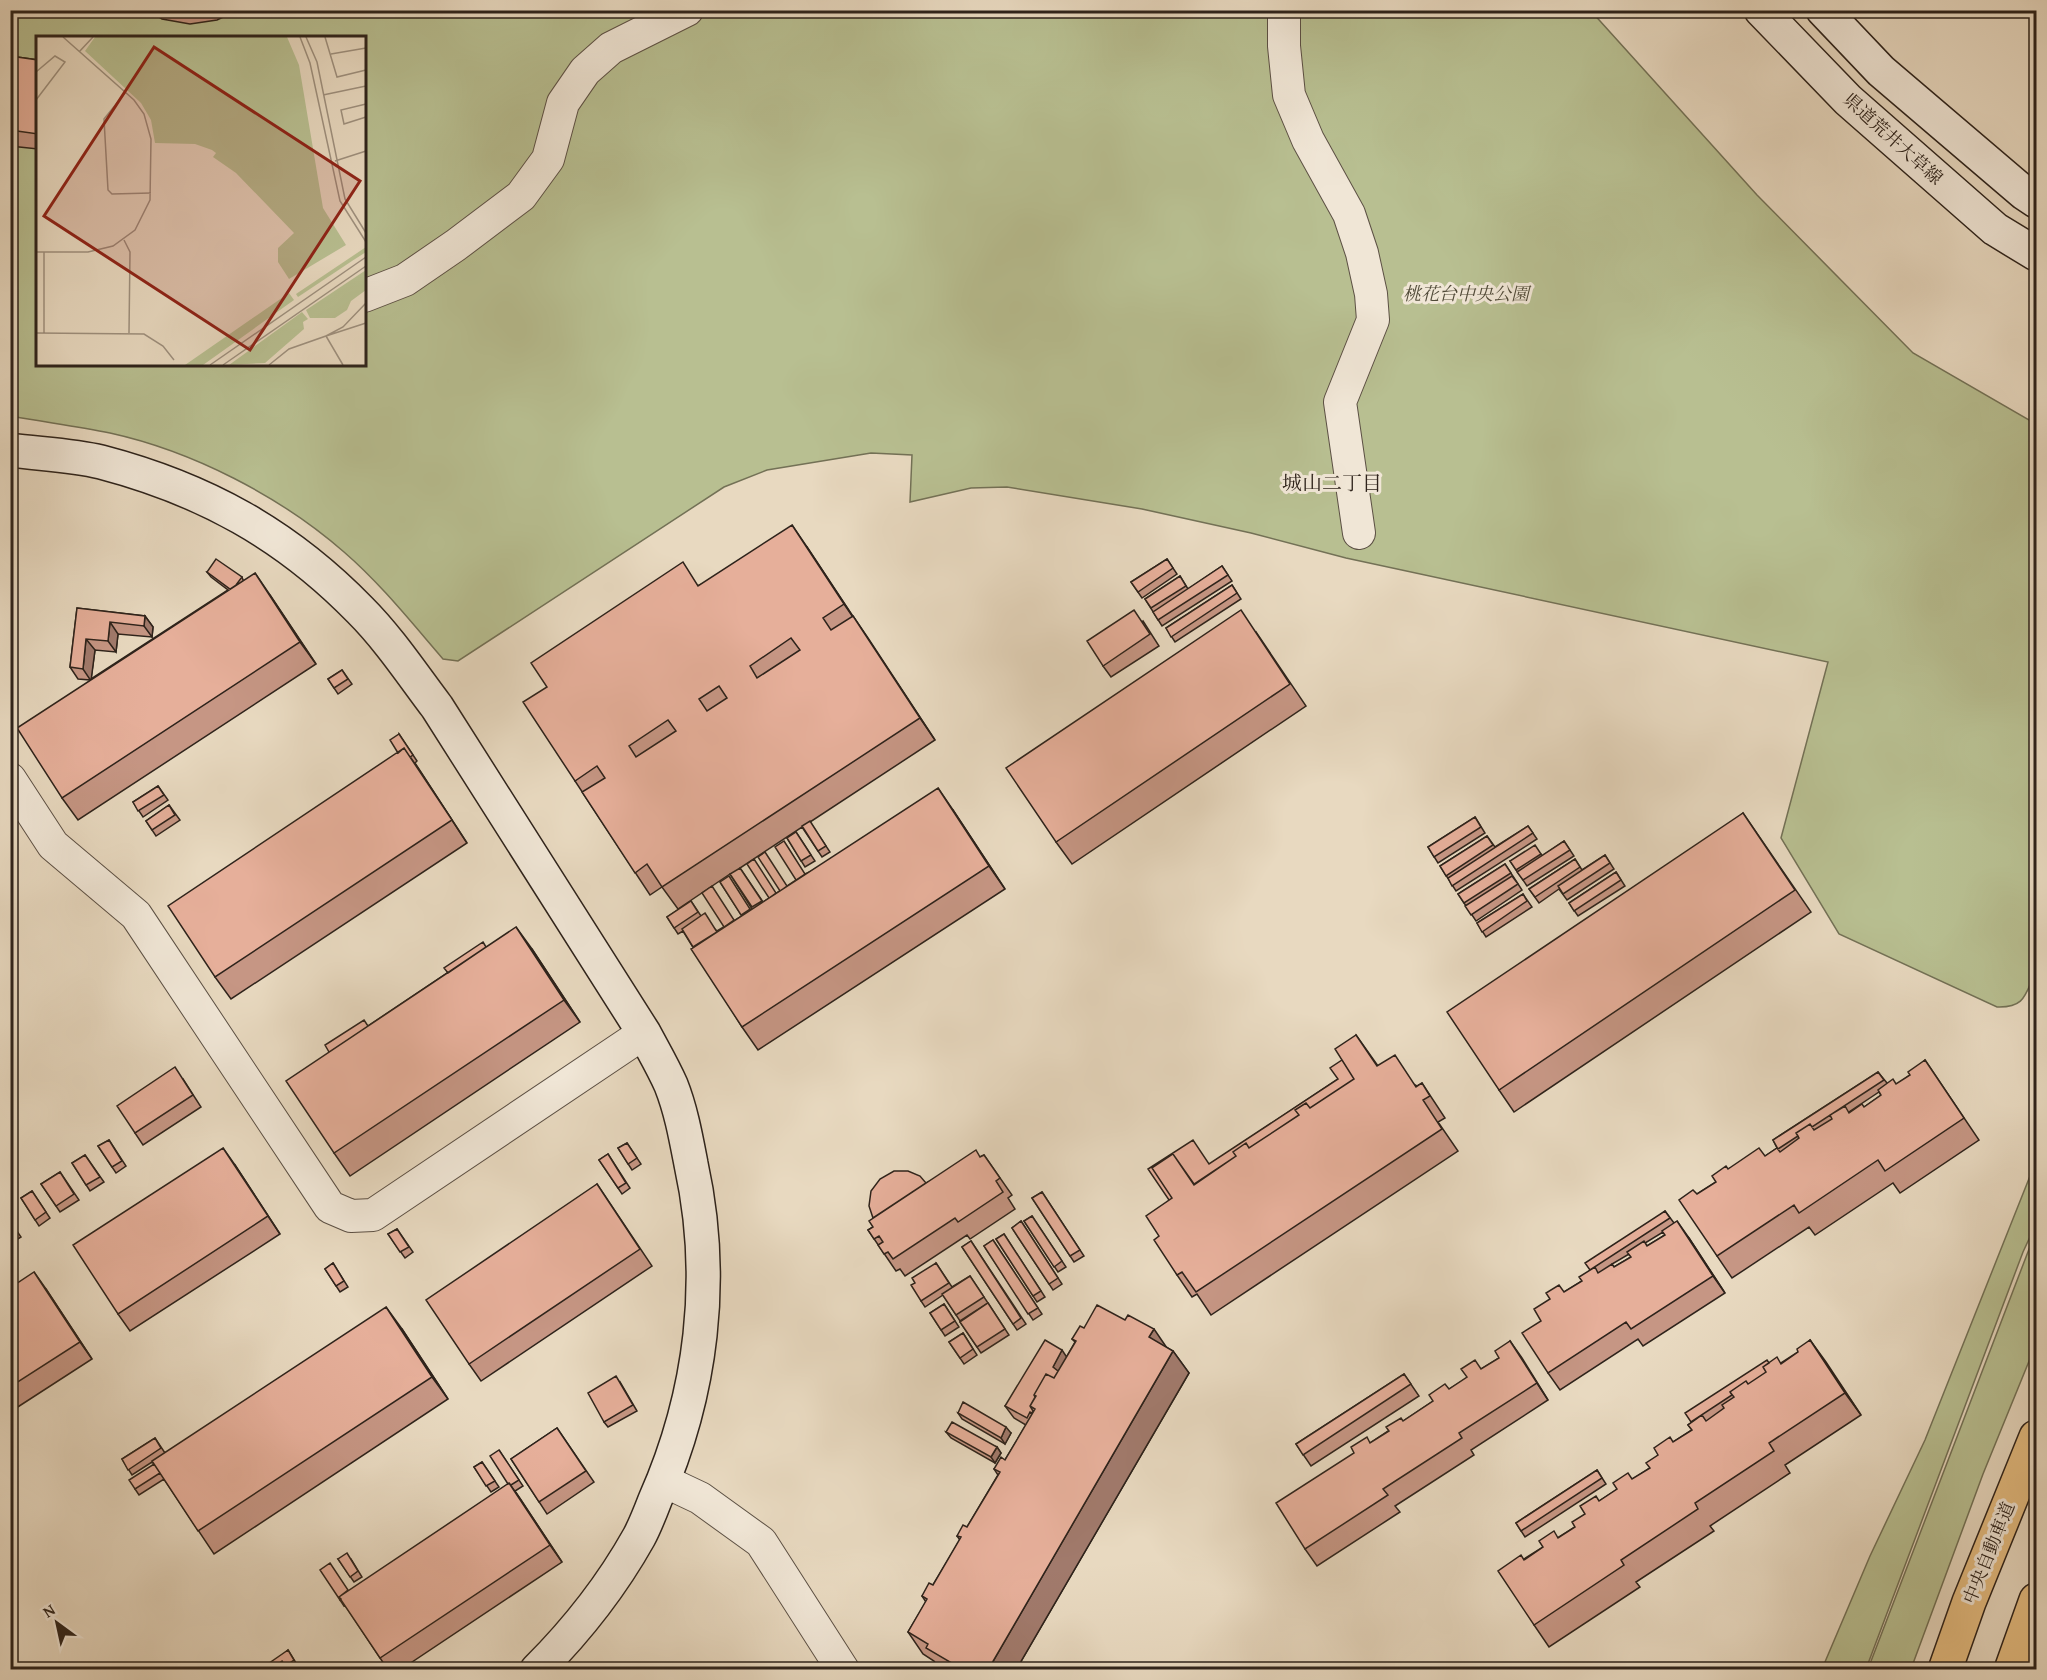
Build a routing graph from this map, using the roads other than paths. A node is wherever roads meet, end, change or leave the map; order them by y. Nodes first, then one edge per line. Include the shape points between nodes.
1 (687, 10) edge
2 (1284, 10) edge
3 (1761, 10) edge
4 (1823, 10) edge
5 (2037, 201) edge
6 (2037, 254) edge
7 (366, 295) edge
8 (10, 450) edge
9 (1359, 533) dead end
10 (10, 779) edge
11 (644, 1033) junction
12 (2037, 1437) edge
13 (664, 1481) junction
14 (2037, 1600) edge
15 (537, 1670) edge
16 (843, 1670) edge
17 (1945, 1670) edge
18 (2011, 1670) edge

1 - 7 street via 611,48 585,71 563,103 548,159 521,196 405,280
2 - 9 street via 1289,95 1308,140 1349,214 1371,294 1373,320 1340,402
3 - 6 street, 県道荒井大草線 via 1848,100 1995,229
4 - 5 street via 1881,71
8 - 11 street via 99,462 186,490 237,513 323,574 362,611 437,706
10 - 11 street via 53,845 136,915 330,1207 351,1216 373,1215
11 - 13 street via 671,1086 684,1130 703,1243 703,1304 691,1397
12 - 17 highway, 中央自動車道
13 - 15 street via 614,1578 586,1617
13 - 16 street via 700,1498 761,1542
14 - 18 highway

